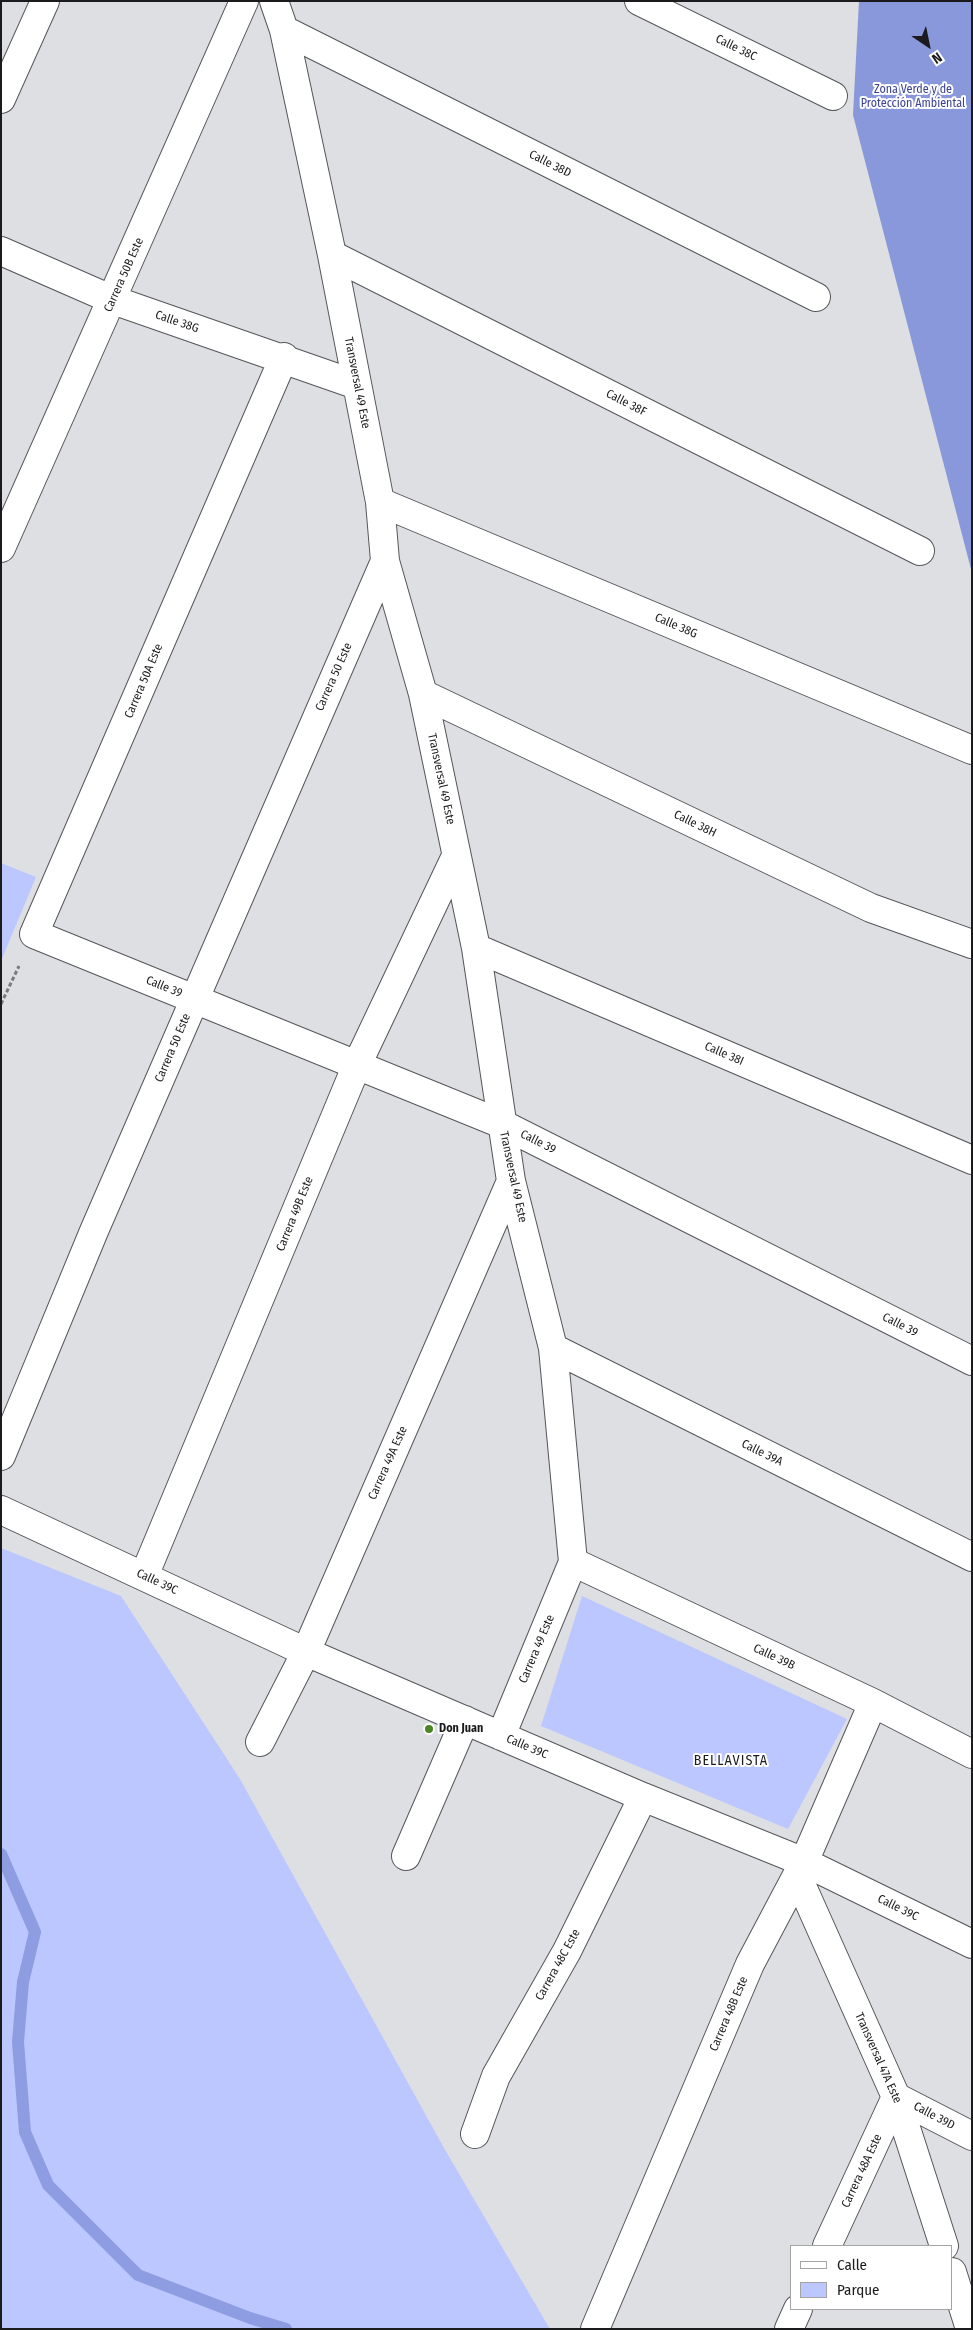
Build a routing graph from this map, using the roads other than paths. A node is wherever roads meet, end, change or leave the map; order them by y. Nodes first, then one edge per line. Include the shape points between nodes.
1 (45, 1) edge
2 (244, 1) edge
3 (274, 1) edge
4 (639, 1) edge
5 (284, 30) junction
6 (833, 96) dead end
7 (1, 99) edge
8 (1, 251) edge
9 (332, 255) junction
10 (816, 297) dead end
11 (113, 300) junction
12 (284, 358) junction
13 (356, 384) junction
14 (380, 502) junction
15 (1, 548) edge
16 (920, 551) dead end
17 (385, 561) junction
18 (424, 694) junction
19 (972, 750) edge
20 (456, 856) junction
21 (34, 934) joint
22 (972, 944) edge
23 (476, 948) junction
24 (194, 999) junction
25 (356, 1066) junction
26 (502, 1124) junction
27 (972, 1160) edge
28 (511, 1181) junction
29 (553, 1348) junction
30 (972, 1361) edge
31 (1, 1456) edge
32 (1, 1510) edge
33 (972, 1557) edge
34 (573, 1562) junction
35 (144, 1576) junction
36 (306, 1652) junction
37 (873, 1703) junction
38 (465, 1720) junction
39 (501, 1736) junction
40 (260, 1742) dead end
41 (972, 1754) edge
42 (643, 1797) junction
43 (406, 1856) dead end
44 (800, 1868) junction
45 (972, 1944) edge
46 (896, 2096) junction
47 (475, 2134) dead end
48 (972, 2136) edge
49 (827, 2245) edge
50 (944, 2245) edge
51 (953, 2275) edge
52 (798, 2310) edge
53 (595, 2329) edge
54 (789, 2329) edge
55 (970, 2329) edge

1 - 7 street
2 - 11 street, Carrera 50B Este
3 - 5 street, Transversal 49 Este
4 - 6 street, Calle 38C
5 - 9 street, Transversal 49 Este
5 - 10 street, Calle 38D
8 - 11 street, Calle 38G
9 - 13 street, Transversal 49 Este
9 - 16 street, Calle 38F
11 - 12 street, Calle 38G
11 - 15 street, Carrera 50B Este
12 - 13 street, Calle 38G
12 - 21 street, Carrera 50A Este
13 - 14 street, Transversal 49 Este
14 - 17 street, Transversal 49 Este
14 - 19 street, Calle 38G
17 - 18 street, Transversal 49 Este
17 - 24 street, Carrera 50 Este
18 - 20 street, Transversal 49 Este
18 - 22 street, Calle 38H via 871,908
20 - 23 street, Transversal 49 Este
20 - 25 street, Carrera 49B Este
21 - 24 street, Calle 39
23 - 26 street, Transversal 49 Este
23 - 27 street, Calle 38I
24 - 25 street, Calle 39
24 - 31 street, Carrera 50 Este
25 - 26 street, Calle 39
25 - 35 street, Carrera 49B Este
26 - 28 street, Transversal 49 Este
26 - 30 street, Calle 39
28 - 29 street, Transversal 49 Este
28 - 36 street, Carrera 49A Este
29 - 33 street, Calle 39A
29 - 34 street, Transversal 49 Este
32 - 35 street, Calle 39C
34 - 37 street, Calle 39B
34 - 39 street, Carrera 49 Este
35 - 36 street, Calle 39C
36 - 38 street, Calle 39C
36 - 40 street, Carrera 49A Este
37 - 41 street, Calle 39B
37 - 44 street, Carrera 48B Este
38 - 39 street, Calle 39C
38 - 43 street
39 - 42 street, Calle 39C
42 - 44 street, Calle 39C
42 - 47 street, Carrera 48C Este via 567,1951 496,2076
44 - 45 street, Calle 39C
44 - 46 street, Transversal 47A Este
44 - 53 street, Carrera 48B Este via 750,1964
46 - 48 street, Calle 39D
46 - 49 street, Carrera 48A Este
46 - 50 street, Transversal 47A Este
51 - 55 street
52 - 54 street

